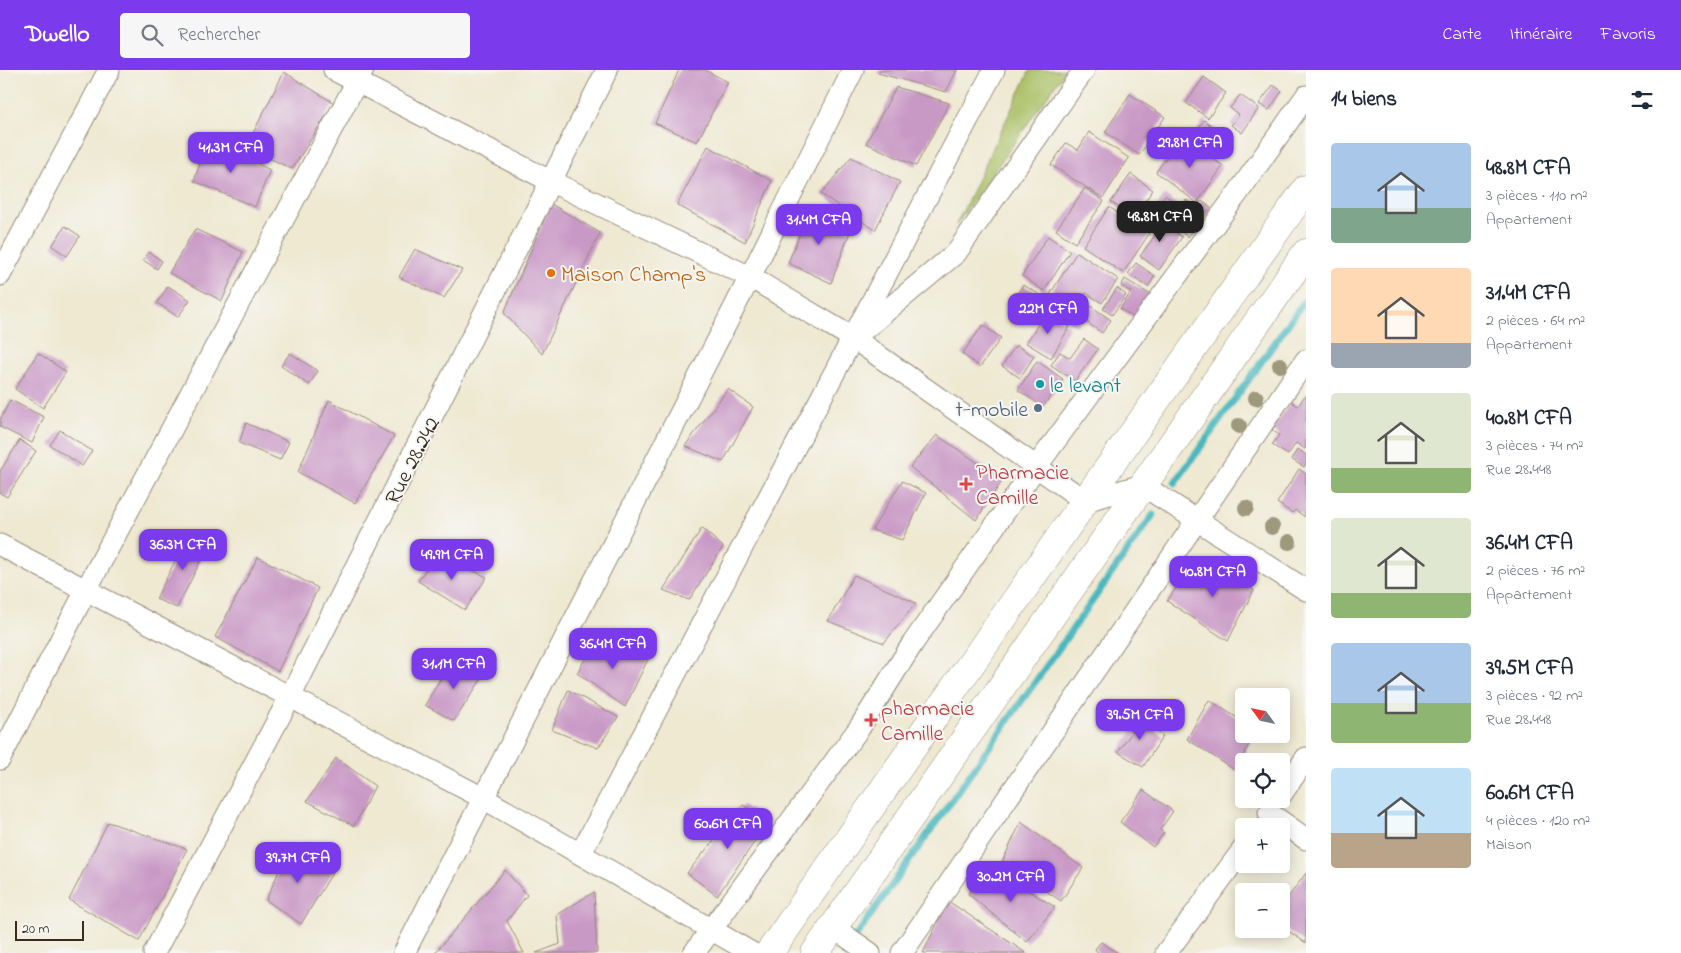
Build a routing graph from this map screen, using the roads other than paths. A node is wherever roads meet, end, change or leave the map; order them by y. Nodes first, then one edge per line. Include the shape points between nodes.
1 (109, 70) edge
2 (334, 70) edge
3 (607, 70) edge
4 (853, 70) edge
5 (994, 70) edge
6 (1084, 70) edge
7 (360, 76) edge
8 (1306, 96) edge
9 (552, 182) junction
10 (1306, 189) edge
11 (1306, 253) edge
12 (0, 275) edge
13 (750, 277) junction
14 (853, 338) junction
15 (1306, 360) edge
16 (1036, 467) junction
17 (1142, 485) junction
18 (1085, 501) junction
19 (1196, 520) junction
20 (0, 545) edge
21 (86, 590) junction
22 (1306, 590) edge
23 (290, 698) junction
24 (1306, 758) edge
25 (0, 759) edge
26 (1290, 782) edge
27 (483, 798) junction
28 (1269, 813) edge
29 (1306, 839) edge
30 (581, 853) junction
31 (1235, 860) edge
32 (834, 928) junction
33 (710, 929) junction
34 (154, 953) edge
35 (404, 953) edge
36 (694, 953) edge
37 (752, 953) edge
38 (769, 953) edge
39 (815, 953) edge
40 (870, 953) edge
41 (902, 953) edge
42 (1166, 953) edge

1 - 12 street
2 - 7 street
3 - 9 street, Rue 28.242
4 - 13 street
5 - 14 street
6 - 14 street via 956,253
7 - 9 street
7 - 21 street
8 - 16 street
9 - 13 street
9 - 23 street, Rue 28.242
10 - 18 main road
11 - 17 main road
13 - 14 street
13 - 27 street
14 - 16 street
14 - 30 street
15 - 19 street
16 - 18 street
16 - 33 street via 913,643 860,727
17 - 18 street
17 - 19 street
17 - 32 main road
18 - 38 main road
19 - 22 street
19 - 41 street
20 - 21 street
21 - 23 street
21 - 25 street
23 - 27 street
23 - 34 street, Rue 28.242
24 - 26 street
27 - 30 street
27 - 35 street
28 - 29 street
30 - 33 street
31 - 42 street
32 - 39 main road
32 - 40 street
33 - 36 street
33 - 37 street

